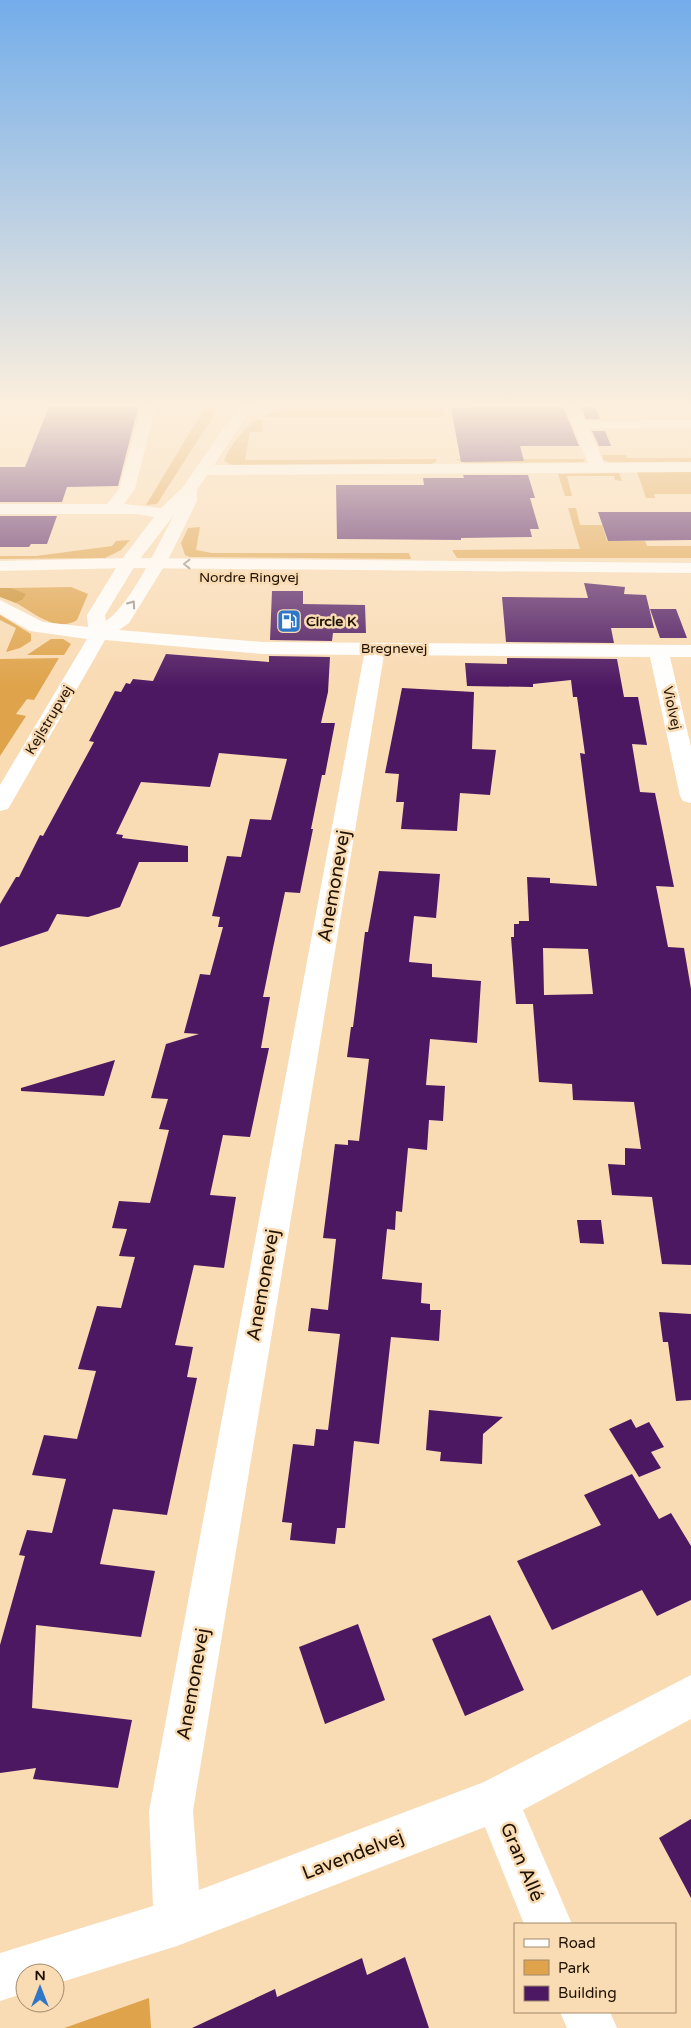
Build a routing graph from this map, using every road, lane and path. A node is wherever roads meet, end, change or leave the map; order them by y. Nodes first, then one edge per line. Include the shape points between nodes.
1 (119, 499) edge
2 (180, 499) edge
3 (189, 499) edge
4 (112, 508) junction
5 (0, 509) edge
6 (165, 514) junction
7 (0, 566) edge
8 (691, 568) edge
9 (124, 570) junction
10 (153, 570) junction
11 (0, 578) edge
12 (0, 606) edge
13 (98, 636) junction
14 (374, 648) junction
15 (659, 651) junction
16 (691, 651) edge
17 (691, 796) edge
18 (0, 804) edge
19 (691, 1696) edge
20 (496, 1800) junction
21 (177, 1922) junction
22 (548, 1923) edge
23 (0, 1977) edge
24 (585, 2013) edge
25 (592, 2028) edge

1 - 4 street
2 - 6 street, Kejlstrupvej
3 - 10 street, Kejlstrupvej
4 - 5 street
4 - 6 street
6 - 9 street, Kejlstrupvej
7 - 9 street, Nordre Ringvej
8 - 10 street, Nordre Ringvej via 498,568 281,578
9 - 10 street, Nordre Ringvej
9 - 11 street, Nordre Ringvej
9 - 13 street, Kejlstrupvej via 96,615
13 -> 10 street, Kejlstrupvej via 122,619
12 - 13 street, Bregnevej via 37,627
13 - 14 street, Bregnevej via 263,648
13 - 18 street, Kejlstrupvej
14 - 15 street, Bregnevej
14 - 21 street, Anemonevej via 170,1811
15 - 16 street, Bregnevej
15 - 17 street, Violvej
19 - 20 street, Lavendelvej
20 - 21 street, Lavendelvej
20 - 22 street, Gran Allé
21 - 23 street, Lavendelvej
24 - 25 street

